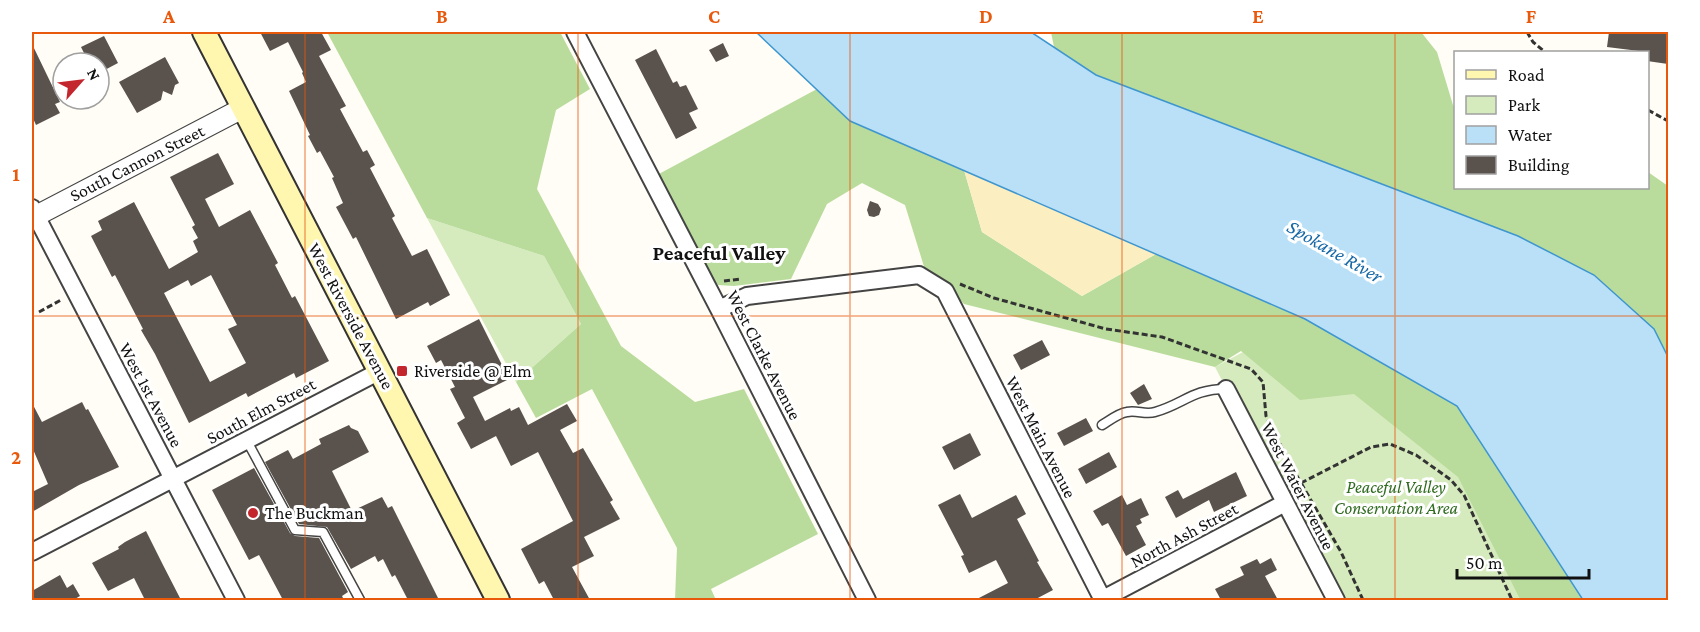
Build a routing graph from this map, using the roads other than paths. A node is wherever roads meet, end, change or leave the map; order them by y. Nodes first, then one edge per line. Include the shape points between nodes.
1 (204, 32) edge
2 (574, 32) edge
3 (243, 108) junction
4 (33, 214) edge
5 (719, 309) junction
6 (380, 371) junction
7 (1226, 389) joint
8 (1102, 425) dead end
9 (247, 441) junction
10 (173, 478) junction
11 (1285, 503) junction
12 (32, 552) edge
13 (236, 600) edge
14 (360, 600) edge
15 (498, 600) edge
16 (867, 600) edge
17 (1102, 600) edge
18 (1336, 600) edge

1 - 3 main road, West Riverside Avenue
2 - 5 street, West Clarke Avenue
3 - 4 street, South Cannon Street
3 - 6 main road, West Riverside Avenue
4 - 10 street, West 1st Avenue
5 - 16 street, West Clarke Avenue
5 - 17 street, West Main Avenue via 747,296 919,275 945,291
6 - 9 street, South Elm Street
6 - 15 main road, West Riverside Avenue
7 - 8 lane via 1207,389 1148,414 1130,411
7 - 11 street, West Water Avenue
9 - 10 street, South Elm Street
9 - 14 lane via 295,530 323,532
10 - 12 street, South Elm Street
10 - 13 street, West 1st Avenue
11 - 17 street, North Ash Street
11 - 18 street, West Water Avenue

